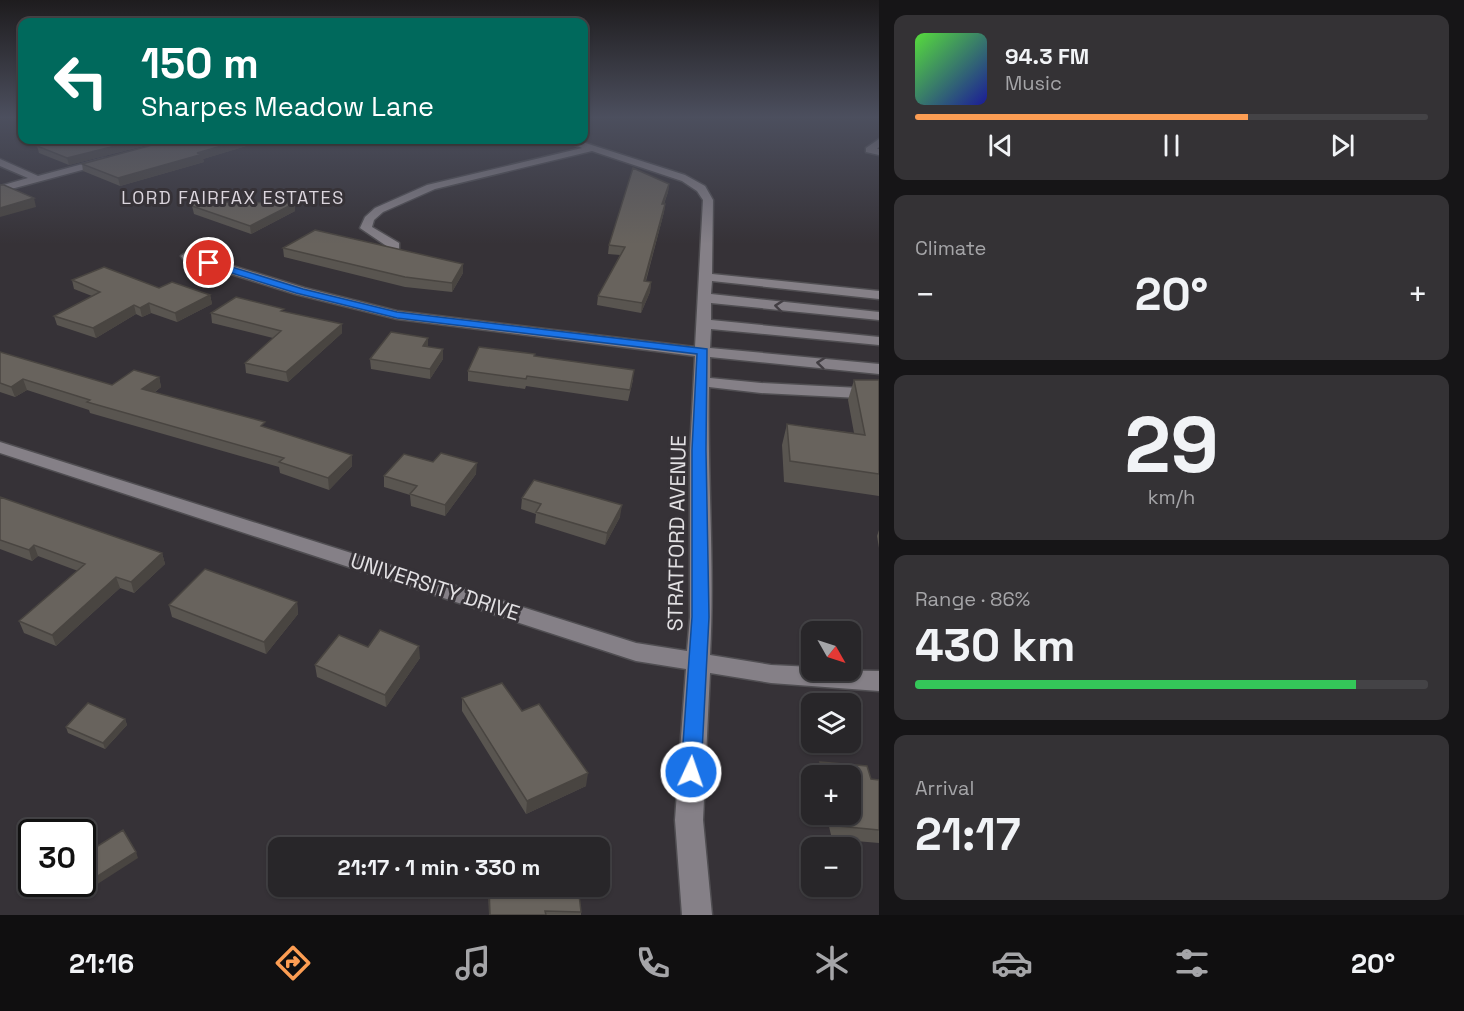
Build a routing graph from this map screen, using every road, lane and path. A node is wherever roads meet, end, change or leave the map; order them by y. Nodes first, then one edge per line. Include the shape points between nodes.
1 (111, 159) edge
2 (548, 159) edge
3 (625, 159) edge
4 (0, 162) edge
5 (37, 179) junction
6 (0, 189) edge
7 (395, 246) edge
8 (187, 256) dead end
9 (707, 277) junction
10 (879, 295) edge
11 (706, 298) junction
12 (879, 316) edge
13 (705, 324) junction
14 (879, 341) edge
15 (703, 352) junction
16 (879, 369) edge
17 (703, 382) junction
18 (879, 394) edge
19 (0, 447) edge
20 (697, 664) junction
21 (879, 681) edge
22 (697, 915) edge

1 - 5 street
2 - 7 street via 430,187 379,210 366,228
3 - 9 street, STRATFORD AVENUE via 681,177 706,193
4 - 5 street
5 - 6 street
8 - 15 street via 300,291 397,315
9 - 10 street
9 - 11 street, STRATFORD AVENUE
12 -> 11 street
11 - 13 street, STRATFORD AVENUE
13 - 14 street
13 - 15 street, STRATFORD AVENUE
16 -> 15 street
15 - 17 street, STRATFORD AVENUE
17 - 18 street
17 - 20 street, STRATFORD AVENUE
19 - 20 street, UNIVERSITY DRIVE via 636,652
20 - 21 street, UNIVERSITY DRIVE via 771,674
20 - 22 street, STRATFORD AVENUE via 688,820

